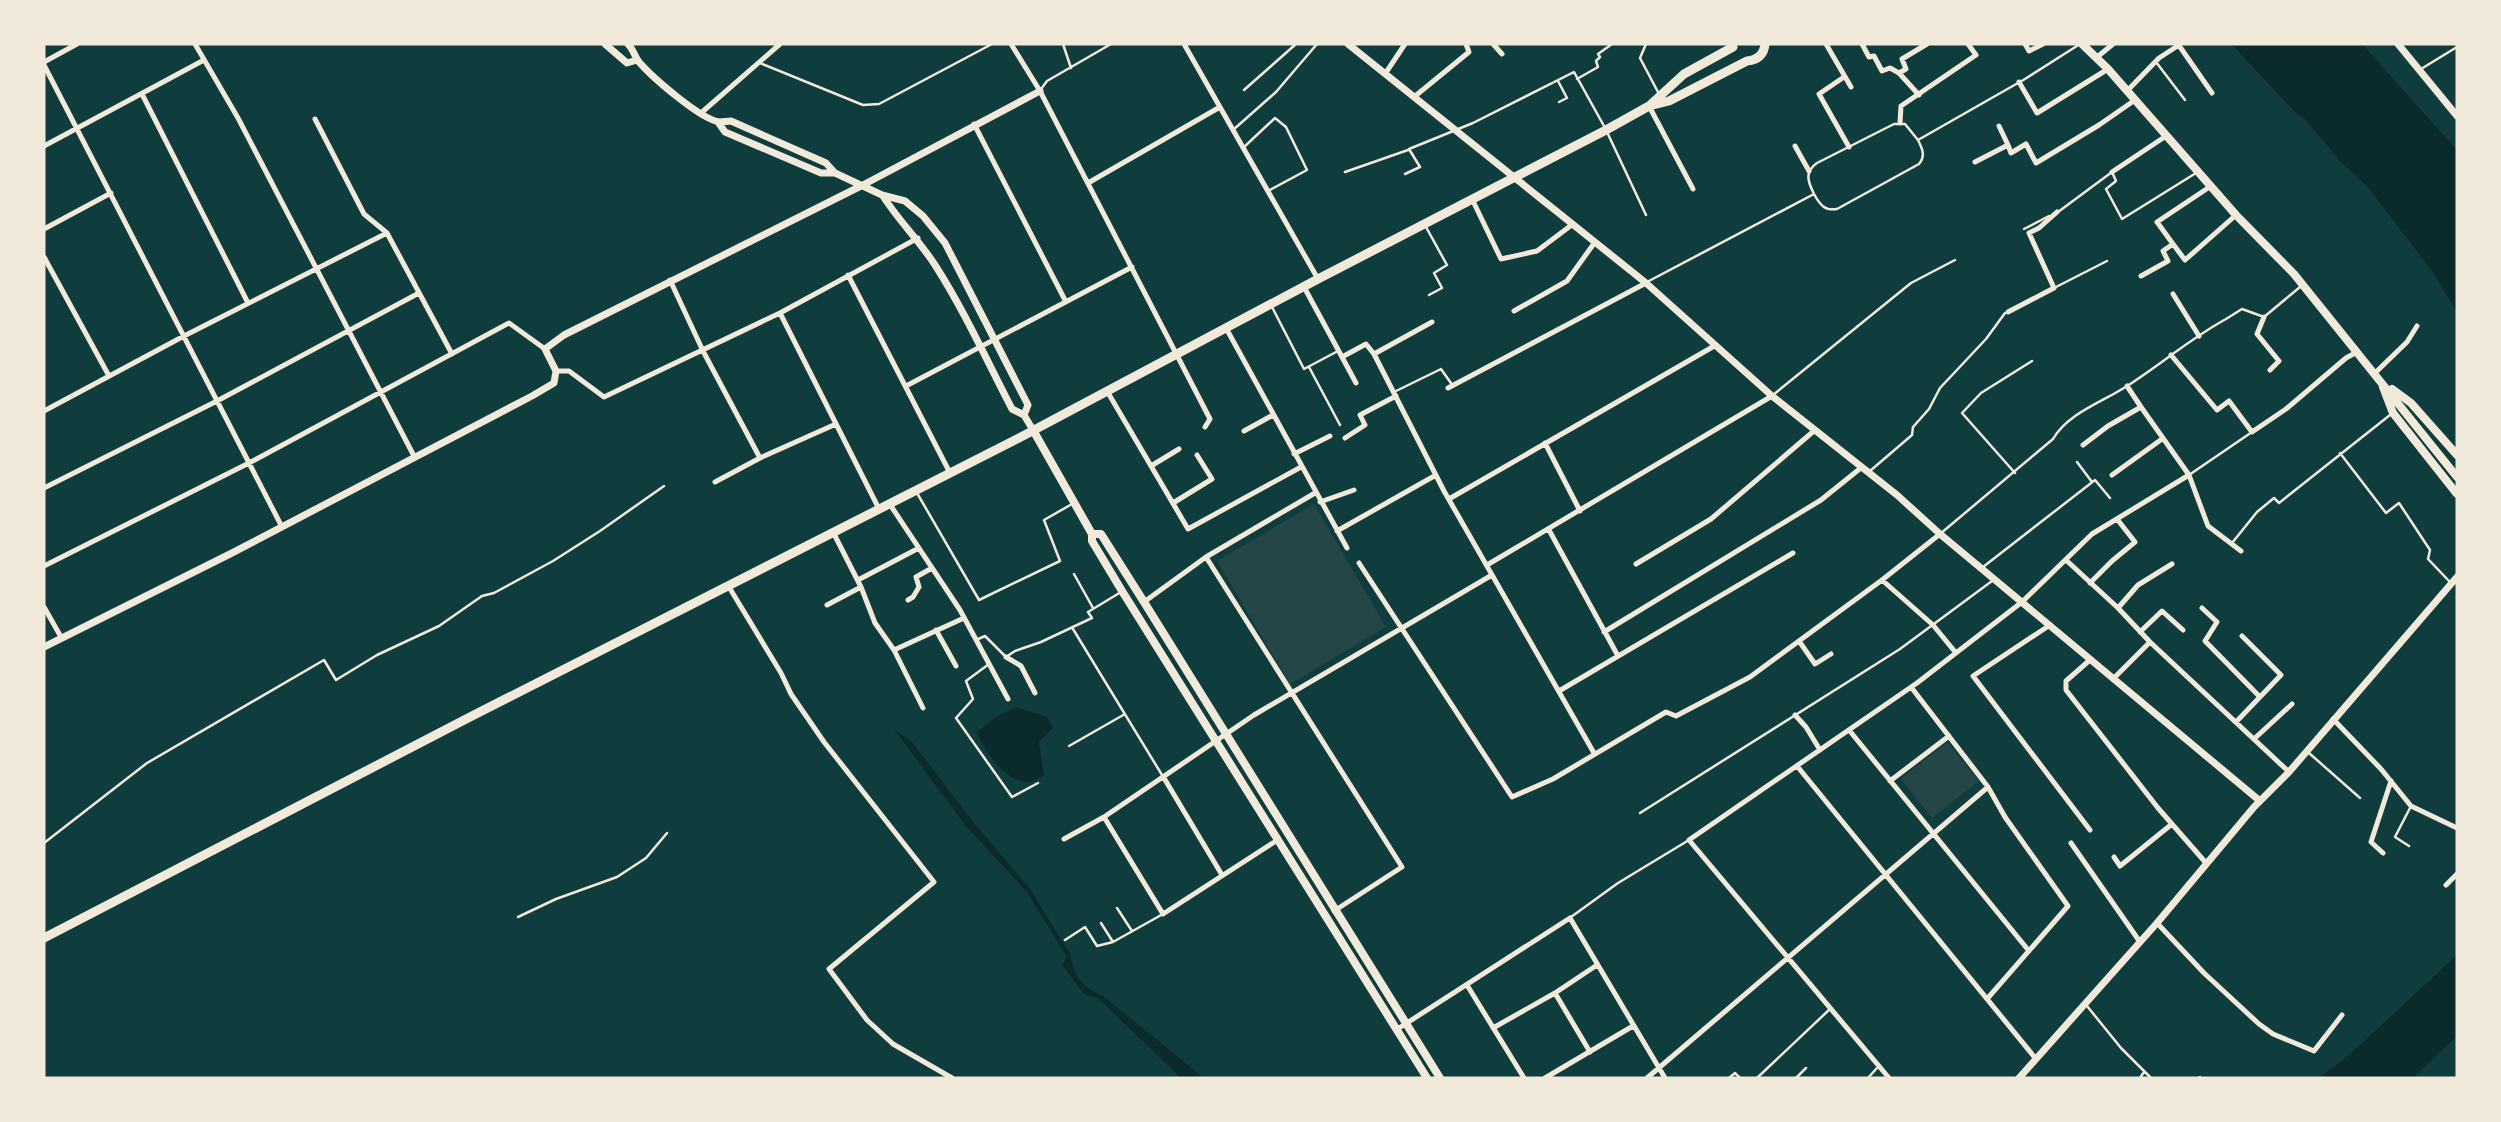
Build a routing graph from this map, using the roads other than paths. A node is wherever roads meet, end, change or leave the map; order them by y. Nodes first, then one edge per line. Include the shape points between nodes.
1 (77, 44) edge
2 (195, 44) edge
3 (605, 44) edge
4 (628, 44) edge
5 (780, 44) edge
6 (992, 44) edge
7 (1012, 44) edge
8 (1063, 44) edge
9 (1110, 44) edge
10 (1184, 44) edge
11 (1296, 44) edge
12 (1317, 44) edge
13 (1348, 44) edge
14 (1405, 44) edge
15 (1466, 44) edge
16 (1493, 44) edge
17 (1604, 44) edge
18 (1612, 44) edge
19 (1646, 44) edge
20 (1765, 44) edge
21 (1826, 44) edge
22 (1863, 44) edge
23 (1927, 44) edge
24 (1968, 44) edge
25 (2025, 44) edge
26 (2043, 44) edge
27 (2081, 44) edge
28 (2113, 44) edge
29 (2398, 44) edge
30 (2178, 45) edge
31 (1732, 46) edge
32 (64, 47) edge
33 (2457, 47) edge
34 (1606, 49) junction
35 (1502, 54) dead end
36 (2096, 58) junction
37 (204, 60) junction
38 (637, 60) junction
39 (1747, 61) junction
40 (758, 62) junction
41 (2156, 62) junction
42 (44, 64) edge
43 (1071, 68) junction
44 (2108, 69) junction
45 (2420, 70) junction
46 (1899, 73) junction
47 (1385, 74) junction
48 (1844, 77) junction
49 (1577, 79) junction
50 (1558, 81) junction
51 (2020, 82) junction
52 (1851, 87) dead end
53 (1244, 90) dead end
54 (1040, 91) junction
55 (2127, 91) junction
56 (2211, 93) dead end
57 (142, 94) junction
58 (1659, 94) junction
59 (1919, 95) junction
60 (1413, 97) junction
61 (2136, 100) junction
62 (2185, 100) dead end
63 (1559, 102) dead end
64 (1649, 106) junction
65 (1220, 107) junction
66 (701, 113) junction
67 (2457, 114) edge
68 (315, 119) dead end
69 (719, 122) junction
70 (1900, 123) junction
71 (974, 124) junction
72 (1999, 126) dead end
73 (77, 128) junction
74 (1454, 130) junction
75 (1606, 130) junction
76 (1233, 131) junction
77 (2166, 136) junction
78 (1917, 140) junction
79 (2008, 145) junction
80 (44, 146) edge
81 (1795, 146) dead end
82 (1849, 147) junction
83 (1244, 148) junction
84 (1409, 149) junction
85 (1975, 162) dead end
86 (1809, 171) junction
87 (1345, 172) dead end
88 (2112, 172) junction
89 (2198, 172) junction
90 (835, 173) junction
91 (1405, 174) dead end
92 (1514, 178) junction
93 (1088, 183) junction
94 (863, 185) junction
95 (2211, 186) junction
96 (1693, 190) dead end
97 (1268, 191) junction
98 (111, 193) junction
99 (1814, 194) junction
100 (882, 195) junction
101 (1472, 199) junction
102 (2057, 212) joint
103 (1646, 215) dead end
104 (2236, 215) junction
105 (1424, 224) junction
106 (1573, 224) junction
107 (44, 229) edge
108 (387, 233) junction
109 (918, 238) junction
110 (1595, 242) junction
111 (2173, 244) junction
112 (44, 257) edge
113 (1955, 260) dead end
114 (2107, 261) dead end
115 (1132, 267) junction
116 (316, 270) junction
117 (848, 275) junction
118 (2141, 276) dead end
119 (1318, 279) junction
120 (670, 280) junction
121 (1646, 283) junction
122 (2302, 285) junction
123 (1304, 287) junction
124 (2054, 288) junction
125 (419, 293) junction
126 (1429, 295) dead end
127 (2173, 295) dead end
128 (1066, 302) junction
129 (248, 303) junction
130 (1270, 304) junction
131 (1514, 311) dead end
132 (780, 313) junction
133 (2007, 313) joint
134 (2264, 317) junction
135 (1432, 322) dead end
136 (2417, 326) dead end
137 (1226, 328) junction
138 (350, 330) junction
139 (2199, 335) junction
140 (184, 336) junction
141 (994, 340) junction
142 (1716, 345) junction
143 (980, 347) junction
144 (545, 349) junction
145 (703, 351) junction
146 (2357, 352) junction
147 (452, 354) junction
148 (1177, 354) junction
149 (1340, 354) junction
150 (1374, 354) junction
151 (2171, 355) junction
152 (2032, 361) dead end
153 (1309, 367) junction
154 (2270, 370) dead end
155 (556, 371) junction
156 (2375, 373) junction
157 (109, 376) junction
158 (2381, 381) junction
159 (1356, 383) dead end
160 (905, 386) junction
161 (2127, 386) junction
162 (1450, 387) joint
163 (382, 391) junction
164 (1107, 391) junction
165 (1395, 394) junction
166 (1772, 396) junction
167 (217, 401) junction
168 (2141, 407) junction
169 (44, 411) edge
170 (2393, 413) junction
171 (1024, 415) junction
172 (1273, 415) junction
173 (836, 424) junction
174 (1340, 425) dead end
175 (1205, 427) dead end
176 (1033, 430) junction
177 (1815, 430) junction
178 (1244, 431) dead end
179 (2252, 432) junction
180 (1330, 436) dead end
181 (1345, 438) dead end
182 (2162, 439) junction
183 (1545, 443) junction
184 (2084, 445) dead end
185 (1180, 449) dead end
186 (2340, 453) junction
187 (1294, 454) junction
188 (1197, 456) dead end
189 (2457, 456) edge
190 (415, 458) junction
191 (760, 458) junction
192 (2077, 462) dead end
193 (249, 463) junction
194 (1151, 466) junction
195 (1301, 467) junction
196 (1865, 470) junction
197 (950, 473) junction
198 (2015, 473) junction
199 (1436, 475) junction
200 (2112, 475) dead end
201 (2189, 475) junction
202 (2457, 477) edge
203 (715, 482) dead end
204 (2092, 482) junction
205 (664, 486) dead end
206 (44, 488) edge
207 (915, 490) junction
208 (1354, 490) dead end
209 (1315, 493) junction
210 (2457, 494) edge
211 (2110, 498) dead end
212 (1449, 499) junction
213 (1320, 502) junction
214 (890, 503) junction
215 (1074, 503) junction
216 (1173, 503) junction
217 (879, 509) junction
218 (1580, 511) junction
219 (2117, 519) junction
220 (282, 527) junction
221 (1549, 530) junction
222 (1337, 531) junction
223 (833, 532) junction
224 (1093, 534) junction
225 (1940, 534) junction
226 (2232, 543) junction
227 (919, 548) junction
228 (1347, 548) dead end
229 (2241, 551) dead end
230 (1793, 554) dead end
231 (1206, 556) junction
232 (2066, 560) junction
233 (1360, 563) dead end
234 (1636, 564) dead end
235 (1487, 565) junction
236 (2172, 565) dead end
237 (44, 566) edge
238 (932, 568) junction
239 (1982, 568) junction
240 (1074, 574) dead end
241 (1492, 575) junction
242 (1995, 579) junction
243 (858, 580) junction
244 (1882, 580) junction
245 (2454, 580) edge
246 (2090, 583) junction
247 (729, 587) junction
248 (862, 587) junction
249 (1122, 592) junction
250 (908, 600) dead end
251 (1144, 602) junction
252 (2022, 602) junction
253 (827, 605) dead end
254 (44, 607) edge
255 (1093, 608) junction
256 (2118, 608) junction
257 (2202, 608) dead end
258 (964, 618) junction
259 (1933, 625) junction
260 (2050, 625) junction
261 (1401, 628) junction
262 (1073, 629) junction
263 (936, 630) junction
264 (2183, 630) dead end
265 (1604, 632) junction
266 (2140, 632) junction
267 (2242, 636) dead end
268 (61, 637) junction
269 (976, 640) junction
270 (1799, 641) junction
271 (2150, 642) junction
272 (44, 647) edge
273 (894, 650) junction
274 (1956, 653) junction
275 (1831, 654) dead end
276 (1618, 656) junction
277 (1006, 657) junction
278 (2091, 659) junction
279 (989, 664) junction
280 (956, 666) dead end
281 (2114, 678) junction
282 (1911, 687) junction
283 (1559, 691) junction
284 (1292, 692) junction
285 (1035, 693) dead end
286 (2260, 696) junction
287 (1008, 699) dead end
288 (2292, 704) dead end
289 (923, 708) dead end
290 (1125, 714) junction
291 (1795, 715) junction
292 (2333, 719) junction
293 (2236, 722) junction
294 (1849, 730) junction
295 (1225, 733) junction
296 (1949, 736) junction
297 (2254, 739) junction
298 (1216, 740) junction
299 (1069, 746) dead end
300 (1820, 750) junction
301 (2307, 751) junction
302 (1594, 753) junction
303 (1797, 766) junction
304 (2289, 772) junction
305 (1164, 778) junction
306 (1890, 781) junction
307 (2392, 781) junction
308 (1038, 783) dead end
309 (1988, 787) junction
310 (2360, 798) dead end
311 (2260, 801) junction
312 (2412, 806) junction
313 (1640, 813) dead end
314 (1104, 817) junction
315 (2172, 824) junction
316 (2457, 828) edge
317 (2090, 830) dead end
318 (667, 833) dead end
319 (1933, 835) junction
320 (1064, 839) dead end
321 (1276, 841) junction
322 (1689, 841) junction
323 (44, 843) edge
324 (2071, 843) dead end
325 (2409, 846) dead end
326 (2383, 853) dead end
327 (2114, 857) dead end
328 (2206, 863) junction
329 (2457, 874) edge
330 (1222, 876) junction
331 (1886, 876) junction
332 (2446, 885) dead end
333 (1117, 908) dead end
334 (1334, 911) junction
335 (1163, 914) junction
336 (518, 917) dead end
337 (1570, 918) junction
338 (1101, 923) dead end
339 (2157, 923) junction
340 (1132, 931) junction
341 (44, 938) edge
342 (1065, 940) dead end
343 (1114, 942) junction
344 (2140, 942) junction
345 (2029, 951) junction
346 (1786, 959) junction
347 (1597, 965) junction
348 (1467, 985) junction
349 (1555, 993) junction
350 (1987, 999) junction
351 (2085, 1004) junction
352 (1830, 1009) junction
353 (2342, 1015) dead end
354 (1406, 1025) junction
355 (1633, 1026) junction
356 (1493, 1028) junction
357 (1396, 1030) junction
358 (1590, 1052) junction
359 (2036, 1059) junction
360 (1878, 1066) junction
361 (1806, 1068) dead end
362 (1659, 1069) junction
363 (2144, 1072) junction
364 (953, 1078) edge
365 (1427, 1078) edge
366 (1440, 1078) edge
367 (1524, 1078) edge
368 (1545, 1078) edge
369 (1647, 1078) edge
370 (1665, 1078) edge
371 (1729, 1078) edge
372 (1740, 1078) edge
373 (1758, 1078) edge
374 (1796, 1078) edge
375 (1868, 1078) edge
376 (1889, 1078) edge
377 (2019, 1078) edge
378 (2140, 1078) edge
379 (2151, 1078) edge

1 - 32 street
2 - 37 street
3 - 38 street via 627,63
4 - 38 street
5 - 40 street
6 - 40 lane via 879,104 863,105
7 - 54 street
8 - 43 lane
9 - 43 lane
10 - 65 street
11 - 53 lane
12 - 76 lane via 1276,92
13 - 47 street
14 - 47 street
15 - 60 street via 1469,52
16 - 35 street
17 - 34 lane
18 - 34 lane
19 - 58 lane via 1640,58
20 - 39 main road via 1760,56
21 - 48 street
22 - 46 street via 1882,71 1889,68
23 - 46 street via 1902,60 1906,69
24 - 59 street via 1976,55
25 - 26 street via 2029,51
27 - 36 main road
27 - 51 lane
28 - 36 street
29 - 45 street
30 - 41 street
30 - 56 street
31 - 39 main road via 1737,57
31 - 58 main road
32 - 42 street
33 - 45 lane
34 - 49 lane via 1598,54 1598,67
36 - 44 main road
37 - 57 street
37 - 116 street
38 - 66 street
39 - 64 main road via 1669,101
40 - 66 street
41 - 55 street
41 - 62 lane
42 - 73 street
43 - 54 lane via 1047,81
44 - 51 street via 2037,113
44 - 55 main road
45 - 67 street
46 - 59 street
47 - 60 street
48 - 52 street
48 - 82 street via 1818,94
49 - 50 lane via 1574,72
49 - 75 lane
50 - 63 lane via 1567,98
50 - 74 lane
51 - 78 lane
54 - 71 street
54 - 93 street
55 - 61 main road
57 - 73 street
57 - 129 street
58 - 64 main road
59 - 70 street via 1901,106
60 - 74 street
61 - 77 main road
61 - 79 street via 2036,163 2026,144 2011,153
64 - 75 main road
64 - 96 street
65 - 76 street
65 - 93 street
66 - 69 street
68 - 108 street via 364,214
69 - 90 street via 731,121 826,163
69 - 90 street via 725,132 821,173
70 - 78 lane via 1911,129
70 - 82 lane
71 - 94 street
71 - 128 street
72 - 79 street
73 - 80 street
73 - 98 street
74 - 84 lane
74 - 92 street
75 - 92 main road
75 - 103 lane
76 - 83 street
77 - 88 street
77 - 89 main road
78 - 99 lane via 1923,153 1919,164 1837,209 1822,207
79 - 85 street
81 - 86 street
82 - 86 lane
83 - 97 street
83 - 97 lane via 1275,118 1286,127 1307,170
84 - 87 lane
84 - 91 lane via 1420,167
86 - 99 lane
88 - 89 lane via 2116,181 2106,189 2122,219
88 - 102 lane
89 - 95 main road
90 - 94 street
92 - 101 main road
92 - 106 street
93 - 115 street
94 - 100 street
94 - 120 street
95 - 104 main road
95 - 111 street via 2157,222
97 - 119 street
98 - 107 street
98 - 140 street
99 - 121 lane
100 - 109 street
100 - 141 street via 905,201 945,243
101 - 105 main road
101 - 106 street via 1501,259 1537,251
102 - 124 street via 2039,228 2026,231
104 - 111 street via 2185,260
104 - 122 main road
105 - 119 main road
105 - 126 lane via 1447,265 1434,273 1443,288
106 - 110 street
108 - 116 street
108 - 125 street
109 - 117 street
109 - 143 street
110 - 121 street
110 - 131 street via 1567,281
111 - 118 street via 2162,251 2168,261
112 - 157 street
113 - 166 lane via 1911,283
114 - 124 lane
115 - 128 street
115 - 148 street
116 - 129 street
116 - 138 street
117 - 132 street
117 - 160 street
119 - 123 main road
120 - 144 street
120 - 145 street
121 - 142 street
121 - 162 street
122 - 134 lane
122 - 146 main road
123 - 130 main road
123 - 149 street
124 - 133 street
125 - 138 street
125 - 147 street
127 - 139 street
128 - 141 street
129 - 140 street
130 - 137 main road
130 - 153 lane via 1304,369
132 - 145 street
132 - 173 street
133 - 196 lane via 1940,388 1912,435
134 - 139 lane via 2242,309
134 - 154 street via 2258,334 2279,361
135 - 150 street
136 - 156 street
137 - 148 main road
137 - 172 street
138 - 163 street
138 - 167 street
139 - 151 lane
140 - 157 street
140 - 167 street
141 - 143 street
141 - 171 street via 1028,405
142 - 166 street
142 - 183 street
143 - 160 street
143 - 171 street via 1012,409
144 - 147 street via 509,323
144 - 155 street
145 - 155 street via 604,397 569,371
145 - 191 street
146 - 156 main road
146 - 179 street
147 - 163 street
148 - 164 main road
148 - 175 street via 1210,419
149 - 150 street via 1366,344
149 - 153 lane
149 - 159 street
150 - 165 street
151 - 161 lane
151 - 179 street via 2217,410 2229,401
152 - 198 lane via 1982,393 1962,413
153 - 174 lane
155 - 190 street via 554,383
156 - 158 main road
157 - 169 street
158 - 170 main road
158 - 189 main road via 2411,403
158 - 202 main road
160 - 197 street
161 - 168 street
161 - 198 lane via 2059,430
162 - 165 lane via 1441,369
163 - 190 street
163 - 193 street
164 - 176 main road
164 - 194 street
165 - 181 street via 1360,415 1365,425
165 - 199 street
166 - 177 street
166 - 218 street
167 - 193 street
167 - 206 street
168 - 182 street
168 - 184 street
170 - 186 lane
170 - 210 main road
171 - 176 street
172 - 178 street
172 - 187 street
173 - 191 street
173 - 217 street
176 - 197 main road
176 - 215 main road
177 - 196 street
177 - 234 street via 1711,519
179 - 201 lane
180 - 187 street
182 - 200 street
182 - 201 street
183 - 212 street
183 - 218 street
185 - 194 street
186 - 226 lane via 2279,503 2274,498
186 - 245 lane via 2386,513 2399,503 2430,550 2428,559
187 - 195 street
188 - 216 street via 1212,479
190 - 220 street
191 - 203 street
192 - 204 lane
193 - 220 street
193 - 237 street
194 - 216 street
195 - 209 street
195 - 216 street via 1188,529
196 - 225 street
196 - 265 street
197 - 207 main road
198 - 225 lane
199 - 212 street
199 - 222 street
201 - 219 street
201 - 226 street via 2208,526
204 - 211 lane
204 - 239 lane
205 - 323 lane via 516,583 482,596 439,626 336,680 324,660 147,763
207 - 214 main road
207 - 215 lane via 979,600 1060,561 1044,520
208 - 213 street
209 - 213 street
209 - 231 street
212 - 235 street
213 - 222 street
214 - 217 main road
214 - 227 street
215 - 224 main road
217 - 223 main road
218 - 221 street
219 - 232 street via 2092,534
219 - 246 street via 2135,542
220 - 268 street
221 - 235 street
221 - 265 street
222 - 228 street
223 - 243 street
223 - 247 main road
224 - 249 main road via 1092,541
224 - 251 main road via 1101,534
225 - 239 street
225 - 244 street
226 - 229 street
227 - 238 street
227 - 243 street
230 - 276 street
231 - 251 street
231 - 284 street
232 - 246 street
232 - 252 street
233 - 261 street
235 - 241 street
236 - 256 street via 2138,585
238 - 250 street via 916,577 919,587
238 - 258 street
239 - 242 street
240 - 255 lane
241 - 261 street
241 - 283 street
242 - 252 street
242 - 259 lane
243 - 248 street
244 - 259 street
244 - 270 street
245 - 292 street
246 - 256 street
247 - 341 main road
247 - 364 street via 824,742 934,881 829,969 867,1020 893,1044
248 - 253 street
248 - 273 street via 875,623
249 - 255 lane
249 - 298 main road
251 - 295 main road
252 - 260 street
252 - 274 street
254 - 268 street
255 - 262 lane via 1088,612 1092,618
256 - 266 street
257 - 286 street via 2217,622 2205,641
258 - 263 street
258 - 269 street
259 - 274 street
259 - 291 lane
260 - 278 street
260 - 317 street via 1973,676
261 - 284 street
261 - 302 street via 1512,797 1553,779
262 - 277 lane
262 - 290 lane
263 - 273 street
263 - 280 street
264 - 266 street via 2162,611
265 - 276 street
266 - 271 street
267 - 286 street via 2281,675
268 - 272 street
269 - 277 lane via 985,636
269 - 279 street
270 - 275 street via 1815,664
270 - 302 street via 1750,677 1676,716 1666,712
271 - 281 street
271 - 293 street
273 - 289 street
274 - 282 street
276 - 283 street
277 - 285 street via 1021,666
278 - 281 street
278 - 315 street via 2066,681 2067,690
279 - 287 street
279 - 308 lane via 966,681 972,699 956,718 1012,797
281 - 311 street
282 - 294 street
282 - 296 street
283 - 302 street
284 - 295 street
284 - 334 street via 1402,867
286 - 293 street
288 - 297 street
290 - 299 lane
290 - 305 lane
291 - 300 street
291 - 313 lane
292 - 301 street
292 - 307 street
293 - 297 street
294 - 300 street
294 - 306 street
295 - 298 street
295 - 334 main road
296 - 306 street
296 - 309 street
297 - 304 street
298 - 305 street
298 - 321 main road
300 - 303 street
301 - 304 street
301 - 310 lane
303 - 322 street
303 - 331 street
304 - 311 street
305 - 314 street
305 - 330 street
306 - 319 street
307 - 312 street
307 - 326 street via 2371,842
309 - 319 street
309 - 345 street via 2068,906
311 - 328 street
312 - 316 street
312 - 325 lane via 2395,836
314 - 320 street
314 - 335 street
315 - 327 street via 2120,866
315 - 328 street
318 - 336 lane via 646,858 617,877
319 - 331 street
319 - 345 street
321 - 330 street
321 - 357 main road
322 - 337 lane
322 - 346 street
324 - 344 street
328 - 339 street
329 - 332 street
330 - 335 street
331 - 346 street
331 - 350 street
333 - 340 lane
334 - 354 main road
335 - 340 lane
337 - 347 street
337 - 348 street
338 - 343 lane
339 - 344 street
339 - 353 street via 2204,973 2273,1034 2314,1051
340 - 343 lane
342 - 343 lane via 1085,927 1097,946
344 - 351 street
345 - 350 street
346 - 352 street
346 - 362 street
347 - 349 street
347 - 355 street
348 - 354 street
348 - 356 street
349 - 356 street
349 - 358 street
350 - 359 street
351 - 359 street
351 - 363 lane
352 - 360 street
352 - 373 lane
354 - 357 street
354 - 366 main road
355 - 358 street
355 - 362 street
356 - 367 street
357 - 365 main road
358 - 368 street
359 - 377 street
360 - 375 lane
360 - 376 street
361 - 374 lane
362 - 369 street
362 - 370 street
363 - 378 lane
363 - 379 lane
371 - 372 lane via 1735,1073

